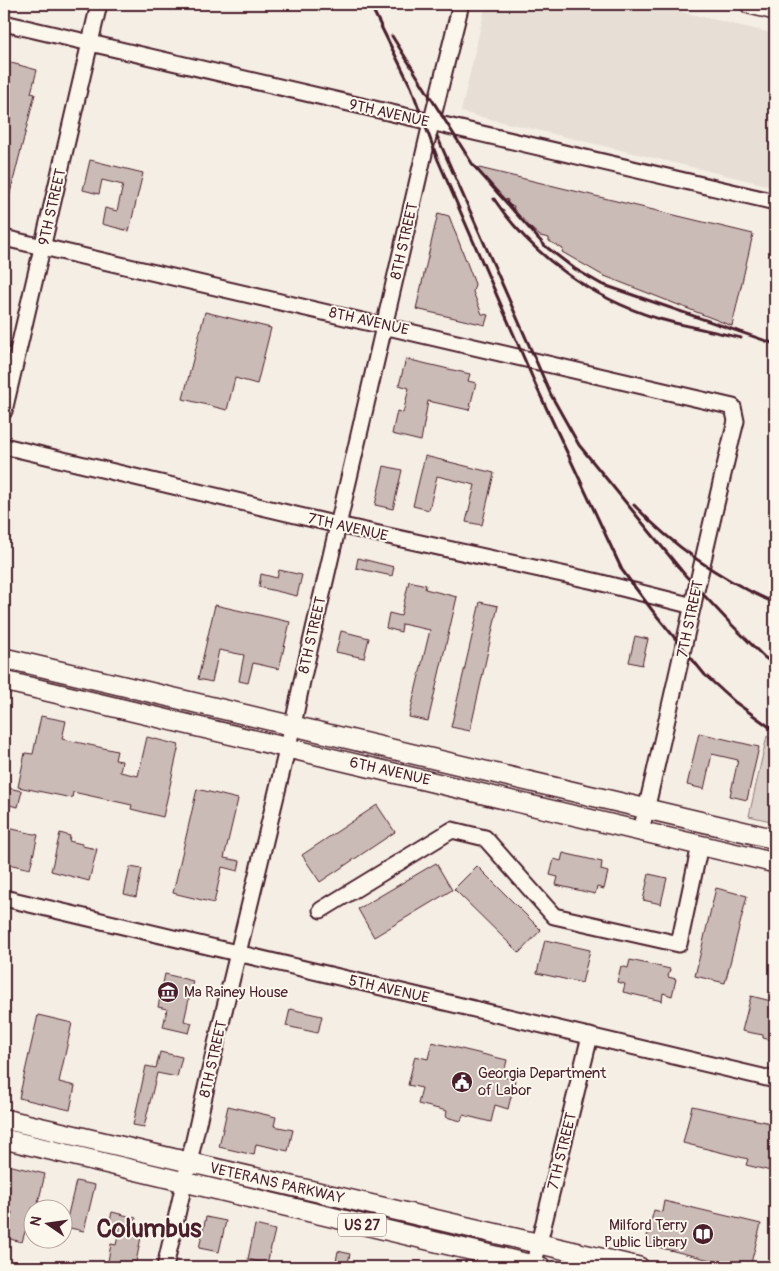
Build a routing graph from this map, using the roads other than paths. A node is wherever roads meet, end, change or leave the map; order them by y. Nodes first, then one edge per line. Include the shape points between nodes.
1 (99, 4) edge
2 (461, 4) edge
3 (750, 4) edge
4 (775, 10) edge
5 (4, 23) edge
6 (90, 44) junction
7 (431, 123) junction
8 (775, 202) edge
9 (4, 238) edge
10 (42, 248) junction
11 (385, 325) junction
12 (733, 406) joint
13 (4, 411) edge
14 (4, 446) edge
15 (338, 525) junction
16 (693, 606) junction
17 (4, 658) edge
18 (4, 680) edge
19 (293, 725) junction
20 (288, 747) junction
21 (647, 808) junction
22 (641, 831) junction
23 (775, 839) edge
24 (700, 845) junction
25 (775, 863) edge
26 (4, 898) edge
27 (321, 910) dead end
28 (238, 954) junction
29 (590, 1036) junction
30 (775, 1080) edge
31 (4, 1119) edge
32 (4, 1139) edge
33 (188, 1163) junction
34 (184, 1182) junction
35 (540, 1243) junction
36 (165, 1267) edge
37 (536, 1267) edge
38 (639, 1267) edge

1 - 6 street, 9TH STREET
2 - 7 street, 8TH STREET
3 - 4 main road
5 - 6 street, 9TH AVENUE
6 - 7 street, 9TH AVENUE
6 - 10 street, 9TH STREET
7 - 8 street, 9TH AVENUE
7 - 11 street, 8TH STREET
9 - 10 street, 8TH AVENUE
10 - 11 street, 8TH AVENUE
10 - 13 street, 9TH STREET
11 - 12 street, 8TH AVENUE
11 - 15 street, 8TH STREET
12 - 16 street, 7TH STREET via 736,421
14 - 15 street, 7TH AVENUE
15 - 16 street, 7TH AVENUE
15 - 19 street, 8TH STREET
16 - 21 street, 7TH STREET
17 - 19 main road, 6TH AVENUE
18 - 20 main road, 6TH AVENUE
19 - 20 street, 8TH STREET
19 - 21 main road, 6TH AVENUE
20 - 22 main road, 6TH AVENUE
20 - 28 street, 8TH STREET
21 - 22 street, 7TH STREET
21 - 23 main road, 6TH AVENUE
22 - 24 main road, 6TH AVENUE
24 - 25 main road, 6TH AVENUE
24 - 27 street via 679,944 554,916 485,838 452,830
26 - 28 street, 5TH AVENUE
28 - 29 street, 5TH AVENUE
28 - 33 street, 8TH STREET
29 - 30 street, 5TH AVENUE
29 - 35 street, 7TH STREET
31 - 33 main road, VETERANS PARKWAY / US 27
32 - 34 main road, VETERANS PARKWAY / US 27
33 - 34 street, 8TH STREET
33 - 35 main road, VETERANS PARKWAY / US 27
34 - 36 street, 8TH STREET
34 - 37 main road, VETERANS PARKWAY / US 27
35 - 37 street, 7TH STREET
35 - 38 main road, VETERANS PARKWAY / US 27

